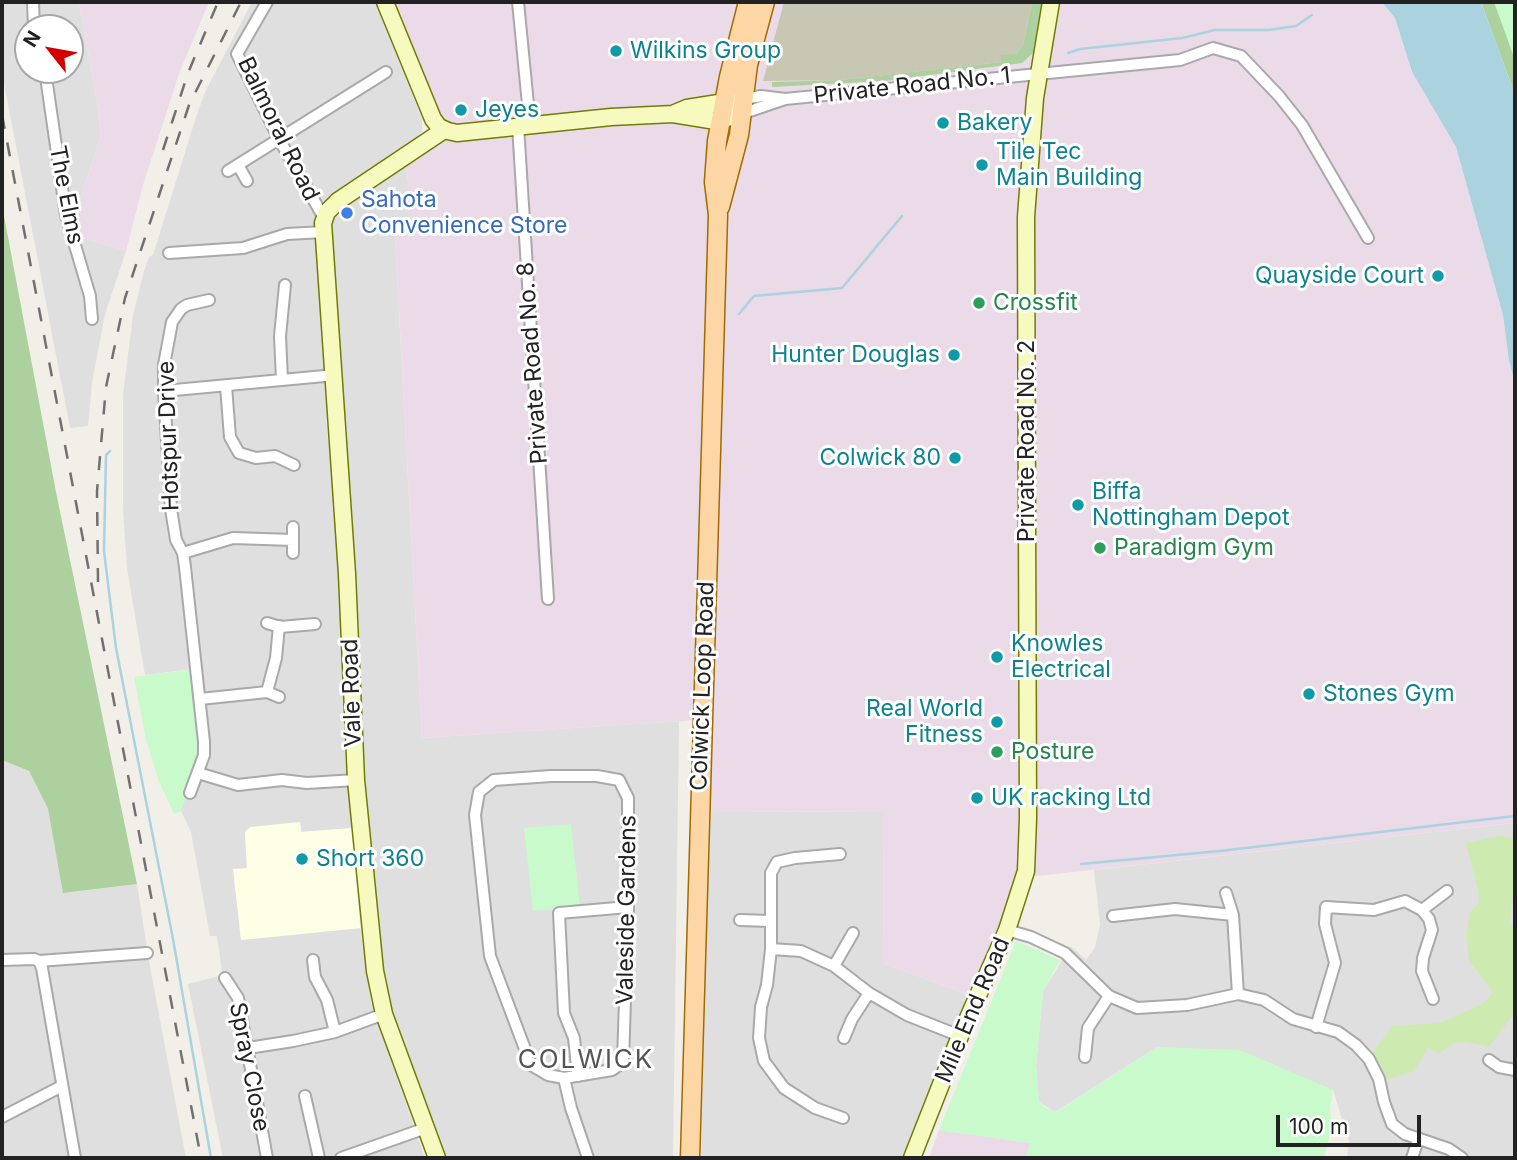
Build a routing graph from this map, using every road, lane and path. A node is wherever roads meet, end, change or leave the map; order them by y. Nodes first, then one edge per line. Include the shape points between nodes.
1 (267, 2) edge
2 (385, 2) edge
3 (518, 2) edge
4 (748, 2) edge
5 (765, 2) edge
6 (1051, 2) edge
7 (386, 72) dead end
8 (1040, 72) junction
9 (47, 84) edge
10 (743, 106) junction
11 (724, 110) junction
12 (524, 125) junction
13 (444, 130) junction
14 (279, 139) junction
15 (247, 181) dead end
16 (718, 215) junction
17 (324, 225) junction
18 (1368, 238) dead end
19 (169, 253) dead end
20 (285, 285) dead end
21 (209, 300) dead end
22 (92, 318) dead end
23 (335, 376) junction
24 (282, 380) junction
25 (226, 386) junction
26 (164, 391) junction
27 (290, 447) dead end
28 (284, 459) junction
29 (294, 465) dead end
30 (293, 527) dead end
31 (293, 540) junction
32 (183, 553) junction
33 (293, 553) dead end
34 (548, 599) dead end
35 (267, 623) dead end
36 (315, 624) dead end
37 (279, 626) junction
38 (267, 692) junction
39 (279, 697) dead end
40 (200, 699) junction
41 (198, 773) junction
42 (356, 780) junction
43 (190, 793) dead end
44 (840, 854) dead end
45 (1027, 860) joint
46 (1447, 891) dead end
47 (1226, 892) dead end
48 (628, 907) junction
49 (1422, 910) junction
50 (1233, 915) junction
51 (1113, 916) dead end
52 (740, 920) dead end
53 (770, 921) junction
54 (1007, 930) junction
55 (853, 933) dead end
56 (771, 949) junction
57 (147, 953) dead end
58 (2, 960) edge
59 (313, 960) dead end
60 (39, 961) junction
61 (834, 966) junction
62 (225, 978) dead end
63 (869, 993) junction
64 (1238, 995) junction
65 (1109, 996) junction
66 (1433, 999) dead end
67 (384, 1014) junction
68 (1316, 1027) junction
69 (335, 1032) junction
70 (960, 1036) junction
71 (844, 1038) dead end
72 (248, 1048) junction
73 (1085, 1057) dead end
74 (1489, 1060) dead end
75 (1515, 1070) edge
76 (578, 1076) junction
77 (564, 1078) junction
78 (62, 1086) junction
79 (305, 1096) dead end
80 (2, 1116) edge
81 (843, 1118) dead end
82 (426, 1128) junction
83 (1419, 1140) junction
84 (75, 1158) edge
85 (267, 1158) edge
86 (319, 1158) edge
87 (341, 1158) edge
88 (437, 1158) edge
89 (588, 1158) edge
90 (690, 1158) edge
91 (912, 1158) edge
92 (1412, 1158) edge
93 (1462, 1158) edge

1 - 14 street, Balmoral Road via 237,54
2 - 13 street via 433,119
3 - 12 street, Private Road No. 8
4 - 11 main road, Colwick Loop Road
5 - 10 main road, Colwick Loop Road via 748,65
6 - 8 street, Private Road No. 2
7 - 14 street
8 - 10 street, Private Road No. 1 via 785,99 761,96
8 - 18 street via 1180,60 1213,48 1241,56 1302,125
8 - 45 street, Private Road No. 2 via 1026,217
9 - 22 street, The Elms via 66,215
10 - 11 street, Private Road No. 1
10 - 16 main road, Colwick Loop Road
11 - 12 street, Private Road No. 1 via 705,120 673,114
11 - 16 main road, Colwick Loop Road via 714,182
12 - 13 street, Private Road No. 1 via 457,133
12 - 34 street, Private Road No. 8
13 - 17 street via 330,207
14 - 15 street via 233,168
14 - 17 street, Balmoral Road
16 - 90 main road, Colwick Loop Road
17 - 19 street via 243,248 185,257
17 - 23 street, Vale Road
20 - 24 street
21 - 26 street, Hotspur Drive via 187,305 172,323
23 - 24 street
23 - 42 street, Vale Road
24 - 25 street
25 - 26 street
25 - 28 street via 230,437 239,453
26 - 32 street, Hotspur Drive via 172,523
27 - 28 street
28 - 29 street
30 - 31 street
31 - 32 street via 233,538
31 - 33 street
32 - 40 street, Hotspur Drive
35 - 37 street
36 - 37 street
37 - 38 street
38 - 39 street
38 - 40 street
40 - 41 street, Hotspur Drive via 204,742
41 - 42 street via 238,785
41 - 43 street, Hotspur Drive
42 - 67 street, Vale Road via 375,971
44 - 53 street via 777,862 771,873
45 - 54 street, Mile End Road
46 - 49 street
47 - 50 street
48 - 76 street, Valeside Gardens via 623,1062 612,1070
48 - 76 street via 558,913 564,1013 574,1038
48 - 77 street, Valeside Gardens via 628,798 619,780 586,776 494,780 479,792 475,815 490,956 531,1065
49 - 66 street via 1432,930 1422,971
49 - 68 street via 1405,901 1374,910 1326,907 1325,924 1335,963
50 - 51 street via 1175,909
50 - 64 street
52 - 53 street
53 - 56 street
54 - 65 street via 1065,953
54 - 70 street, Mile End Road
55 - 61 street
56 - 61 street via 801,951
56 - 81 street via 758,1038 764,1061 784,1088 815,1108
57 - 60 street
58 - 60 street
59 - 69 street
60 - 78 street
61 - 63 street
62 - 72 street, Spray Close via 238,998
63 - 70 street via 906,1015
63 - 71 street
64 - 65 street via 1137,1008
64 - 68 street via 1264,1000
65 - 73 street via 1088,1028
67 - 69 street
67 - 82 street, Vale Road
68 - 83 street via 1338,1032 1369,1059 1392,1124
69 - 72 street
70 - 91 street, Mile End Road
72 - 85 street, Spray Close
74 - 75 street
76 - 77 street, Valeside Gardens
77 - 89 street
78 - 80 street
78 - 84 street
79 - 86 street
82 - 87 street
82 - 88 street, Vale Road
83 - 92 street
83 - 93 street

